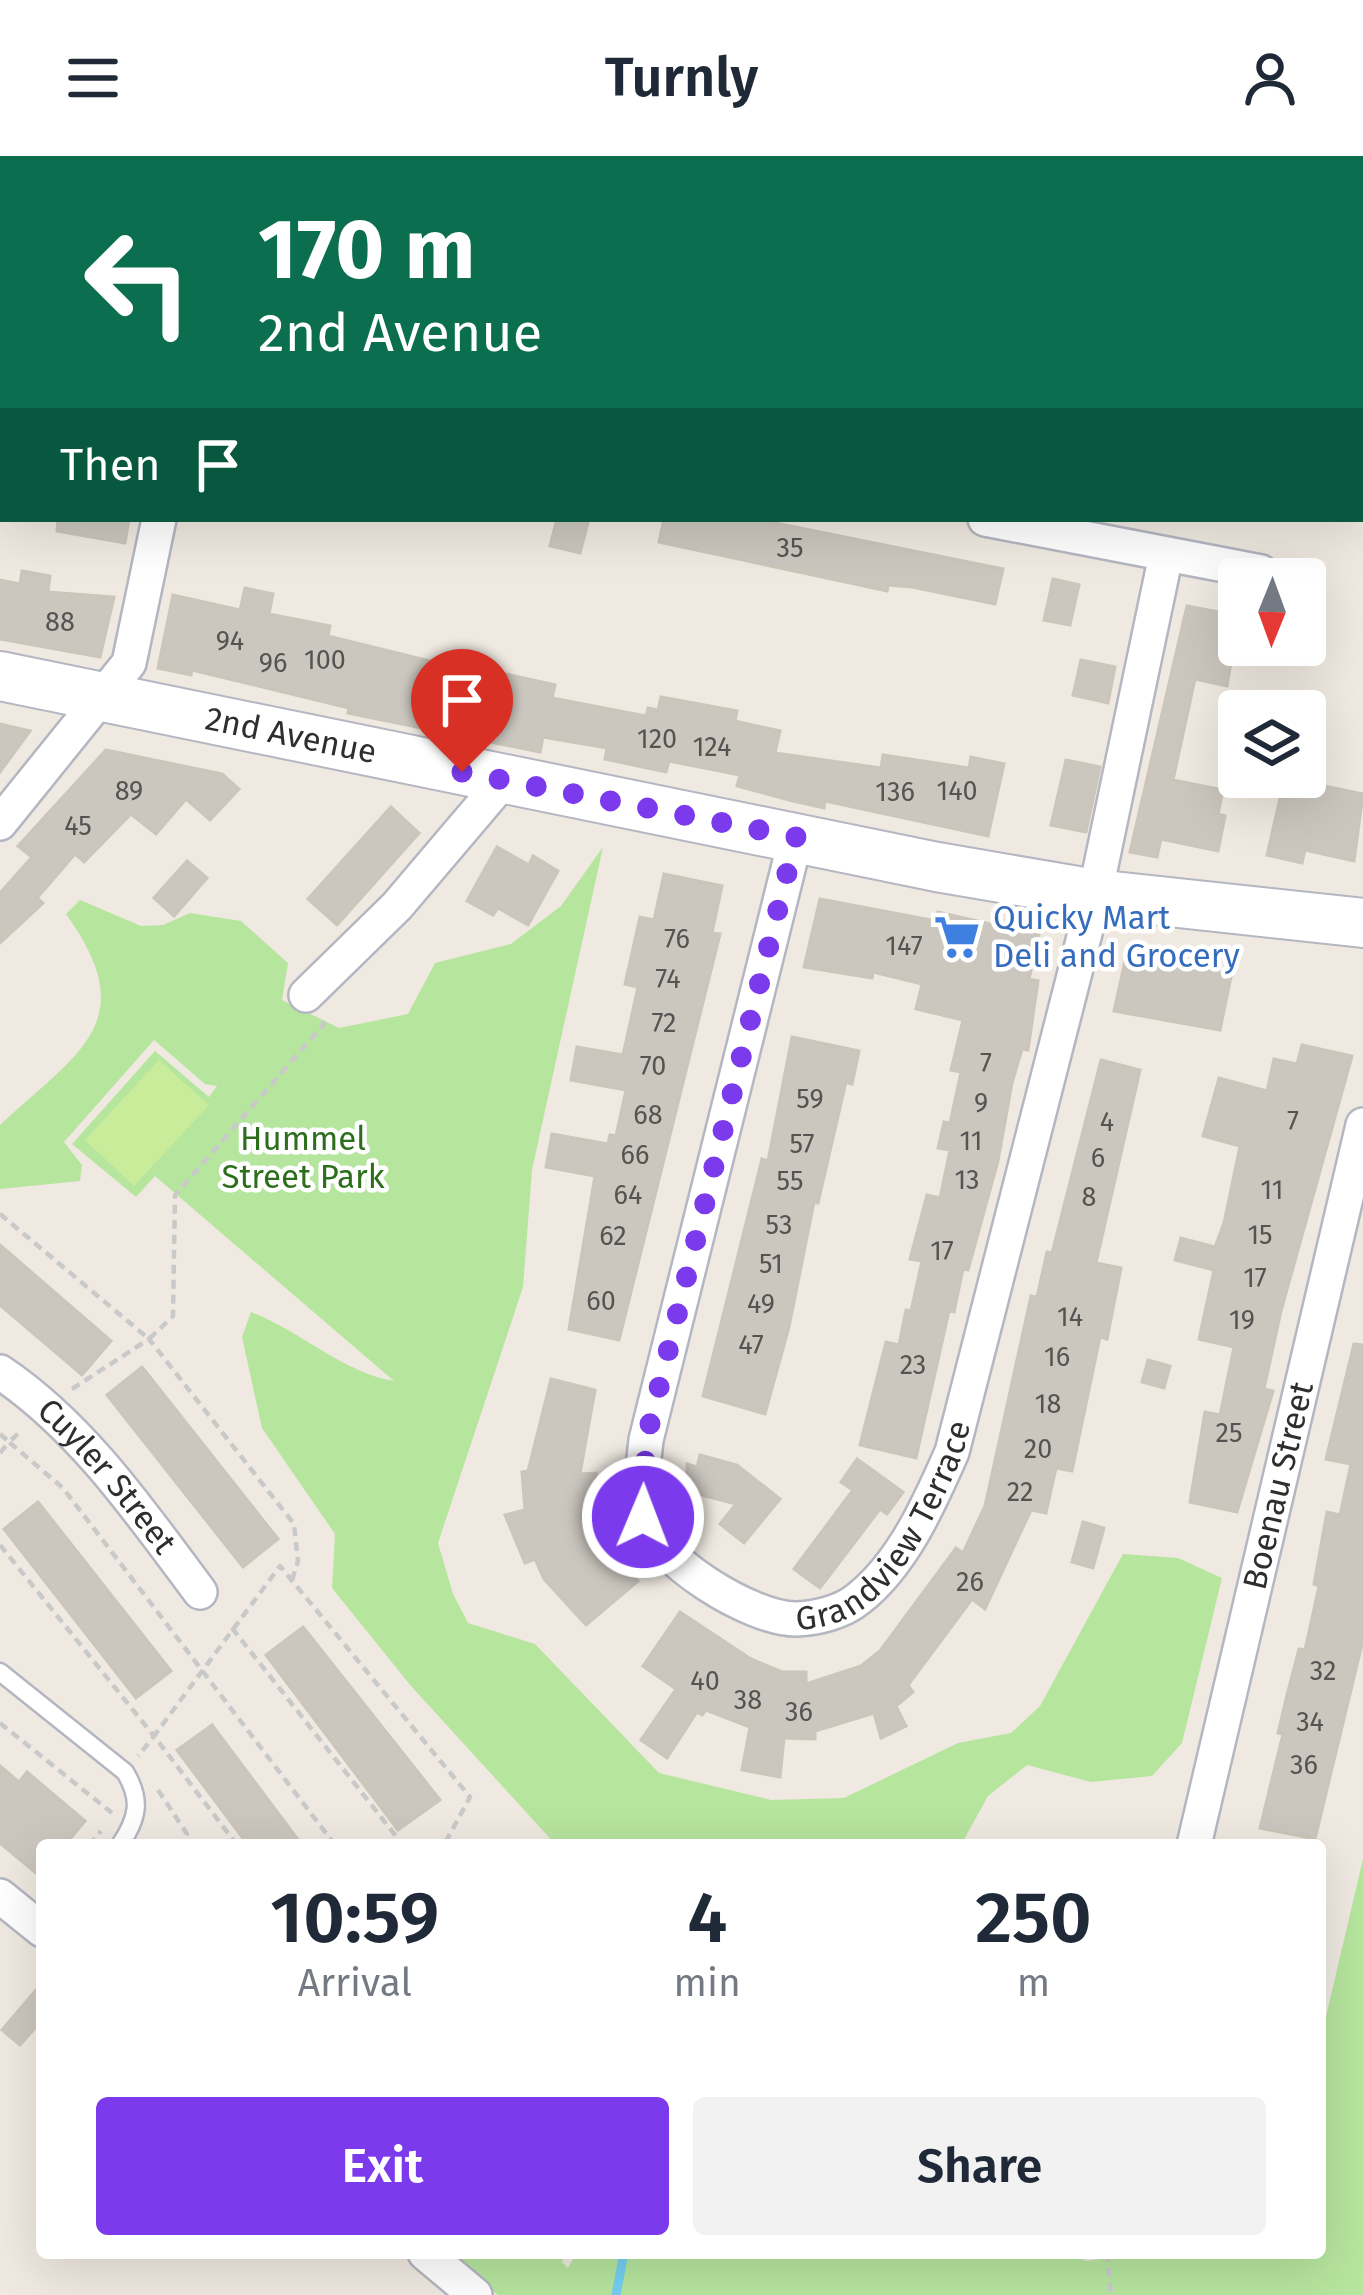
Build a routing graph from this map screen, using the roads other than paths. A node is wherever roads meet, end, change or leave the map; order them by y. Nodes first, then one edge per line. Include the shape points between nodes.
1 (158, 522) edge
2 (1001, 522) edge
3 (1166, 555) junction
4 (1218, 564) edge
5 (0, 676) edge
6 (104, 699) junction
7 (504, 780) junction
8 (0, 823) edge
9 (796, 837) junction
10 (1095, 894) junction
11 (1363, 923) edge
12 (306, 995) road end
13 (1363, 1125) edge
14 (0, 1372) edge
15 (200, 1592) dead end
16 (0, 1672) edge
17 (124, 1839) edge
18 (1195, 1839) edge
19 (0, 1896) edge
20 (36, 1925) edge
21 (431, 2259) edge
22 (475, 2295) edge

1 - 6 street via 129,663
2 - 3 street
3 - 4 street
3 - 10 street, Grandview Terrace
5 - 6 street, 2nd Avenue
6 - 7 street, 2nd Avenue
6 - 8 street
7 - 9 street, 2nd Avenue
7 - 12 street via 397,906
9 - 10 street, 2nd Avenue
9 - 10 street, Grandview Terrace via 646,1440 642,1485 643,1517 665,1555 746,1605 794,1619 838,1612 878,1580 926,1512 952,1452
10 - 11 street, 2nd Avenue
13 - 18 street, Boenau Street
14 - 15 street, Cuyler Street via 90,1452
16 - 17 lane via 125,1772 138,1792
19 - 20 street
21 - 22 street

